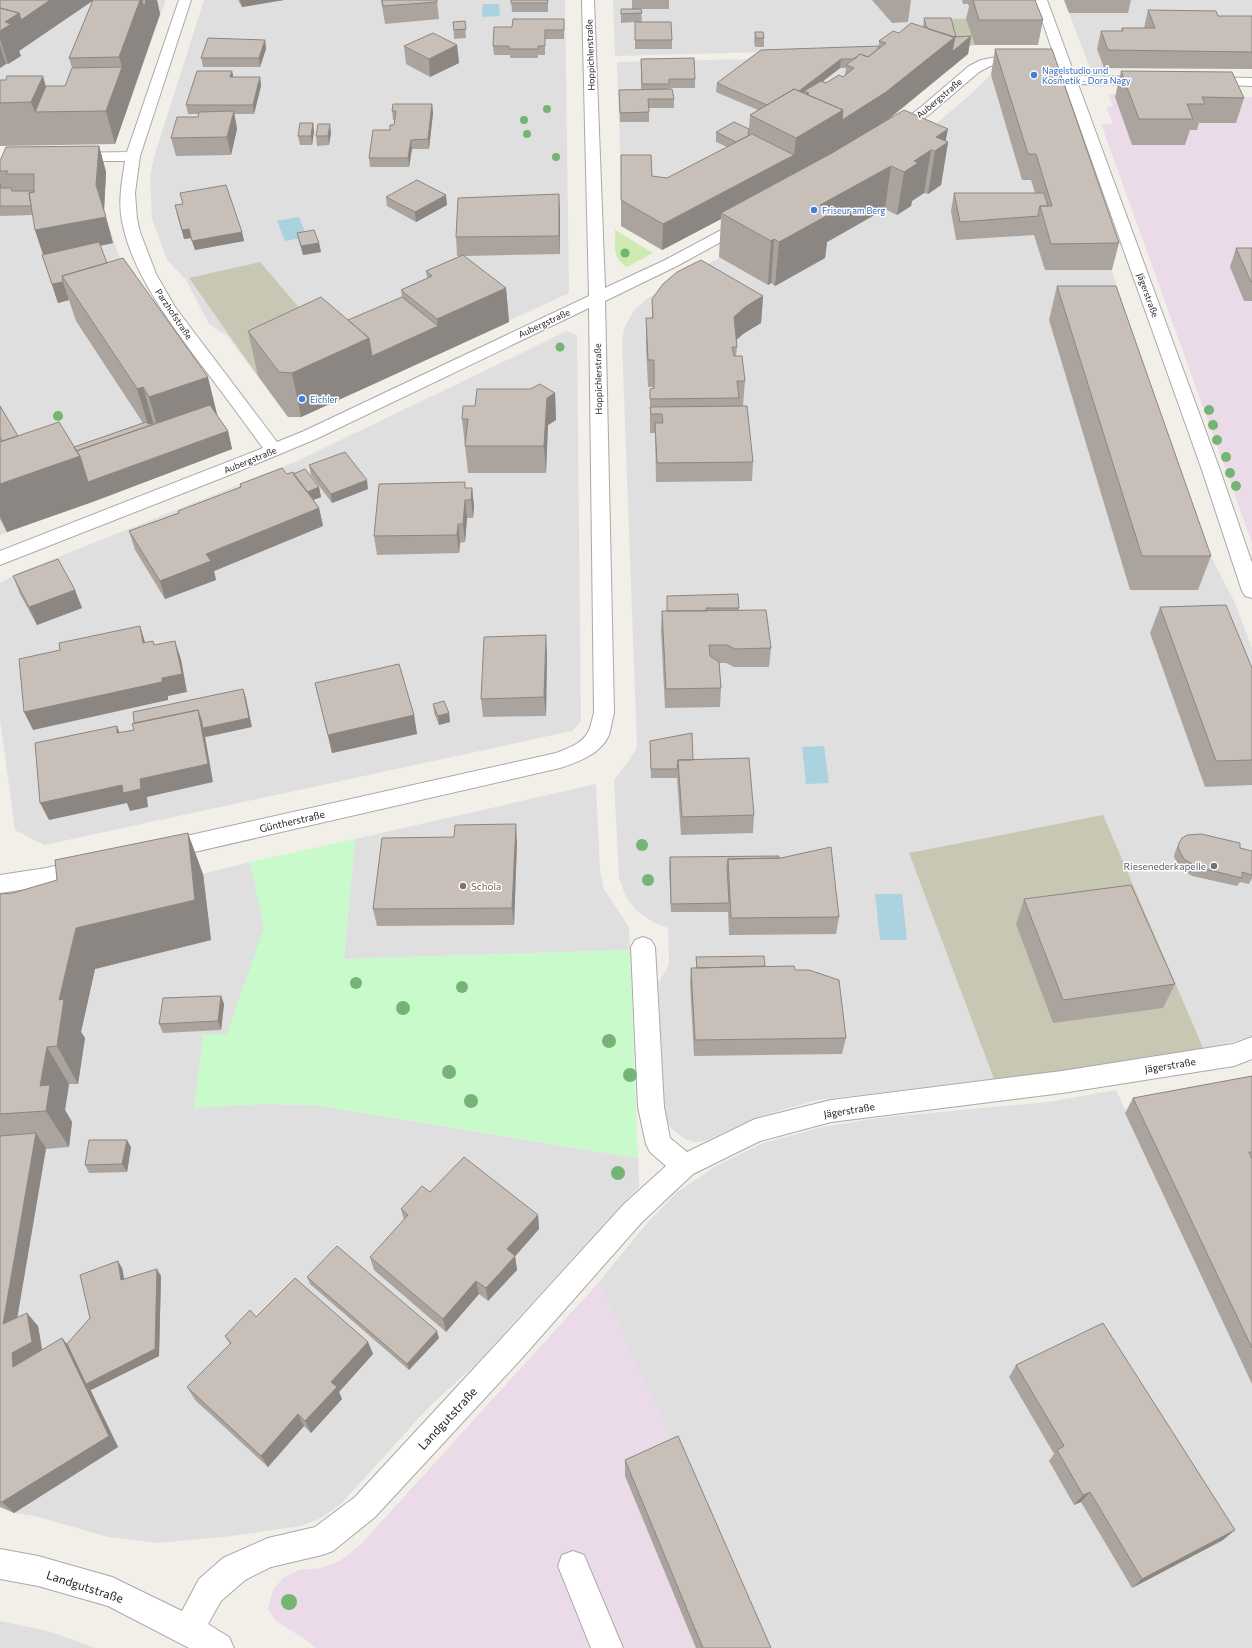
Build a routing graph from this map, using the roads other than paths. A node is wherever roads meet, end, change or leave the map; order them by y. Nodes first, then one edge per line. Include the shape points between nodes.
1 (185, 0) edge
2 (588, 0) edge
3 (1042, 0) edge
4 (1063, 59) junction
5 (1070, 80) junction
6 (1160, 81) edge
7 (1190, 81) edge
8 (1252, 82) edge
9 (882, 142) edge
10 (133, 156) junction
11 (61, 157) edge
12 (756, 218) edge
13 (597, 298) junction
14 (274, 450) junction
15 (0, 558) edge
16 (1252, 591) edge
17 (582, 751) joint
18 (146, 855) edge
19 (107, 863) edge
20 (0, 884) edge
21 (643, 947) dead end
22 (1252, 1048) edge
23 (684, 1166) junction
24 (0, 1564) edge
25 (573, 1566) dead end
26 (188, 1630) junction
27 (218, 1648) edge
28 (606, 1648) edge

1 - 10 street, Parzhofstraße
2 - 13 street, Hoppichlerstraße
3 - 4 street, Jägerstraße
4 - 5 street, Jägerstraße
4 - 9 street, Aubergstraße via 1002,60 986,63 974,69 926,110
5 - 6 street
5 - 16 street, Jägerstraße
7 - 8 street
10 - 11 street
10 - 14 street, Parzhofstraße via 127,193 129,219 148,274 168,308
12 - 13 street, Aubergstraße
13 - 14 street, Aubergstraße
13 - 17 street, Hoppichlerstraße via 604,713 598,735
14 - 15 street, Aubergstraße
17 - 18 street, Güntherstraße via 560,760
19 - 20 street
21 - 23 street via 651,1107 659,1144
22 - 23 street, Jägerstraße via 1234,1055 1062,1082 831,1111 755,1131
23 - 26 street, Landgutstraße via 633,1213 365,1507 322,1540 268,1553 234,1569 210,1590
24 - 26 street, Landgutstraße via 38,1571 112,1592
25 - 28 street
26 - 27 street, Landgutstraße

